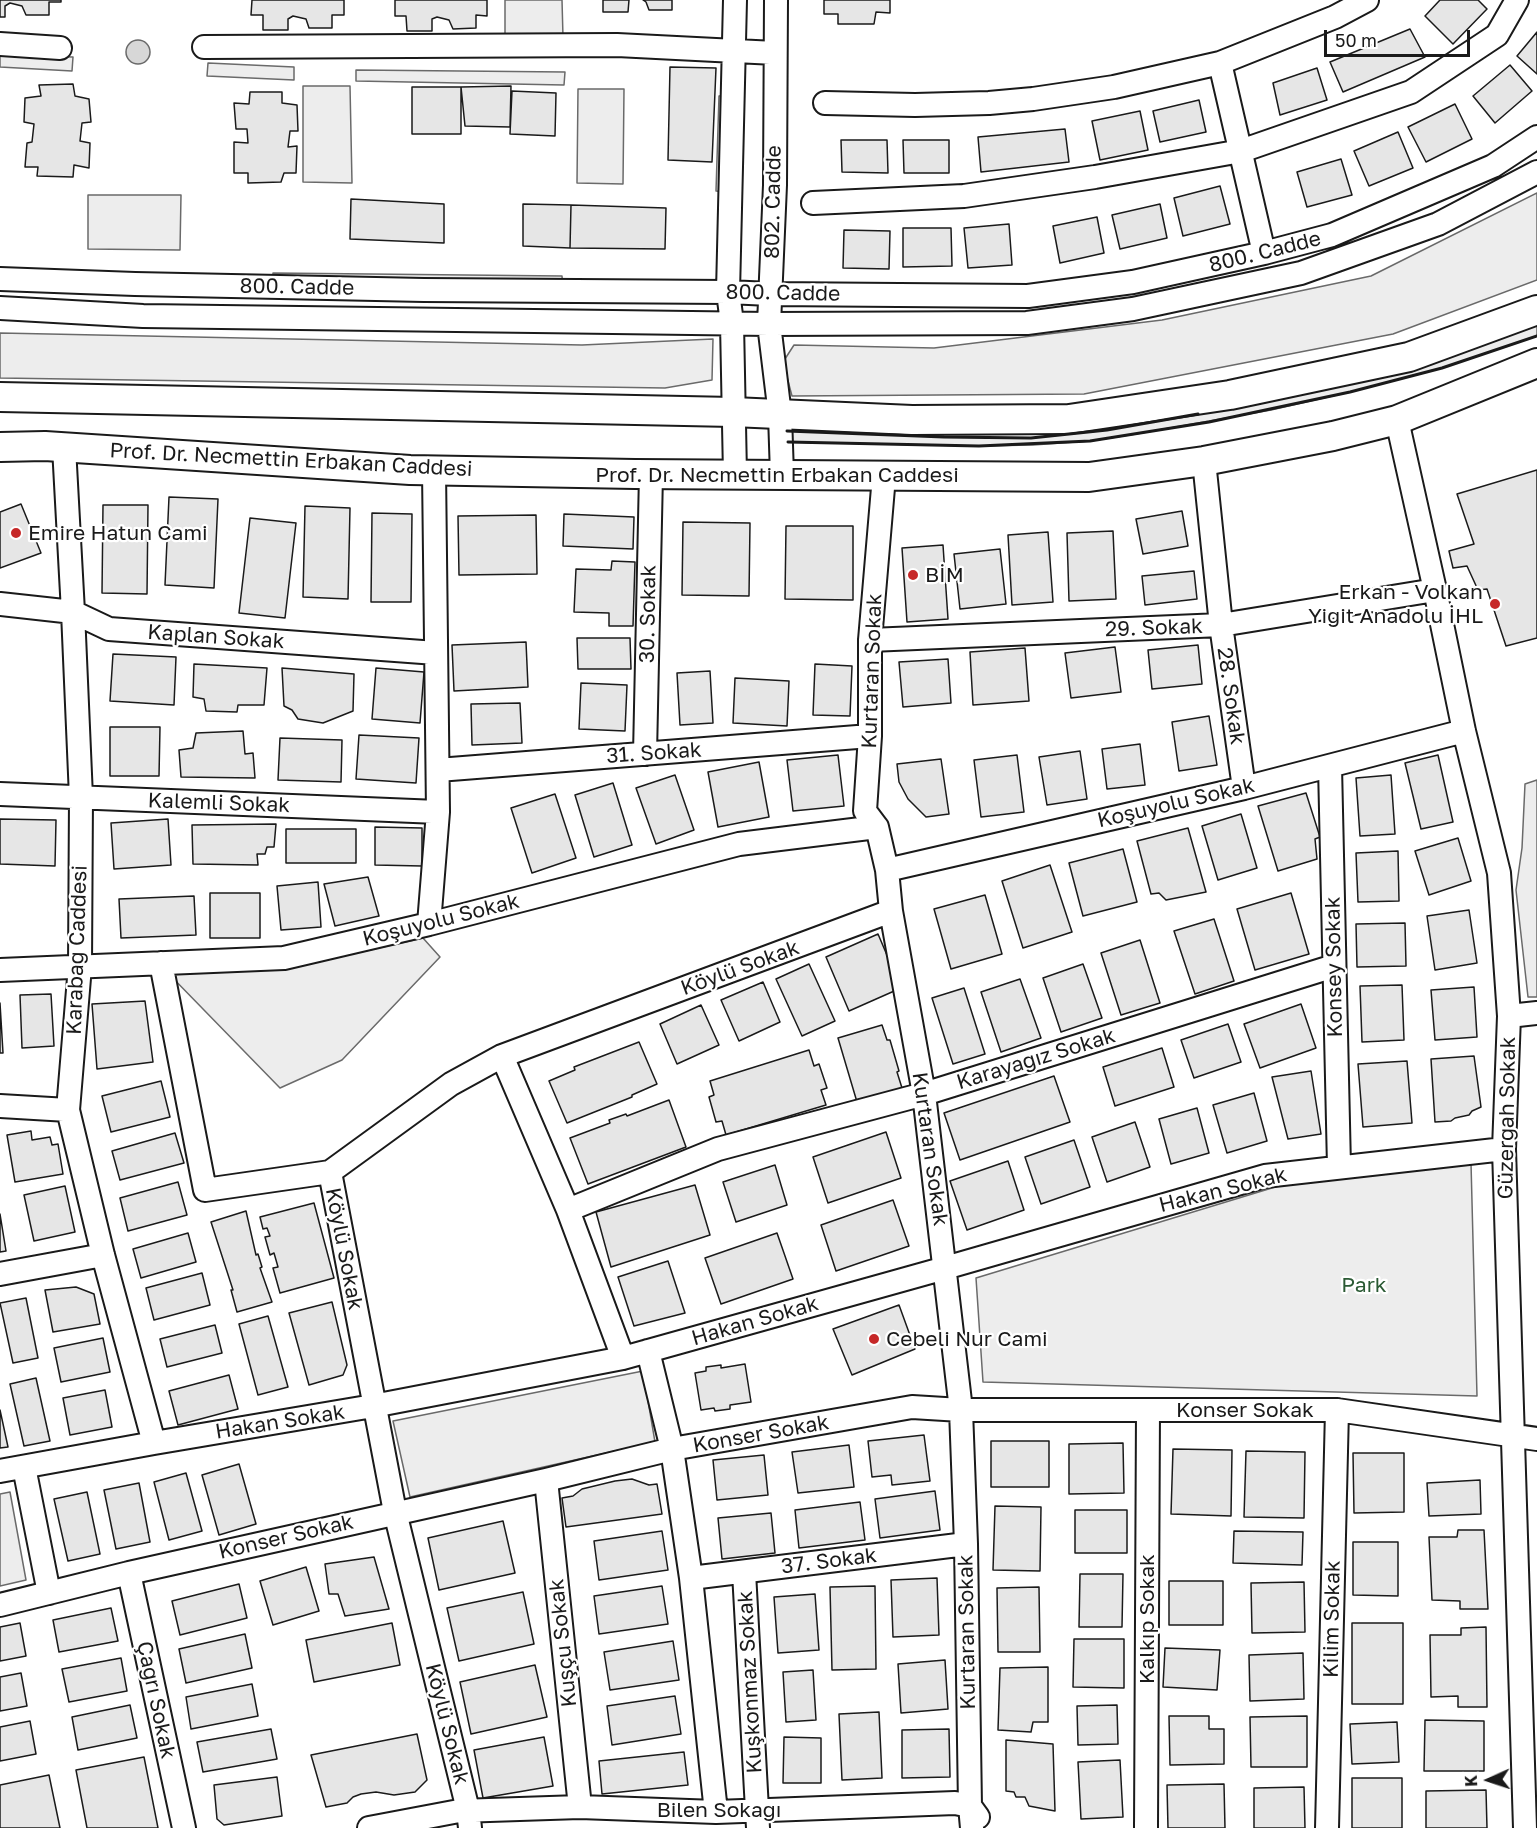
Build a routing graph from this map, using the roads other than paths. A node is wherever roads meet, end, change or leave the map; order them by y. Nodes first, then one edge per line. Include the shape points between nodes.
1 (735, 0) edge
2 (776, 0) edge
3 (1367, 0) edge
4 (1517, 0) edge
5 (0, 44) edge
6 (204, 47) dead end
7 (60, 48) dead end
8 (733, 50) junction
9 (775, 53) junction
10 (1220, 63) junction
11 (825, 103) dead end
12 (1537, 137) edge
13 (1241, 151) junction
14 (1537, 172) edge
15 (813, 203) dead end
16 (1264, 253) junction
17 (0, 279) edge
18 (728, 292) junction
19 (770, 294) junction
20 (0, 308) edge
21 (1537, 310) edge
22 (732, 323) junction
23 (769, 324) junction
24 (1537, 363) edge
25 (0, 398) edge
26 (733, 412) junction
27 (780, 415) junction
28 (1397, 420) junction
29 (0, 447) edge
30 (64, 447) junction
31 (1204, 461) junction
32 (434, 470) junction
33 (651, 474) junction
34 (735, 475) junction
35 (782, 475) junction
36 (884, 476) junction
37 (1435, 590) junction
38 (0, 604) edge
39 (73, 612) junction
40 (1221, 625) junction
41 (870, 640) junction
42 (436, 653) junction
43 (1464, 731) junction
44 (870, 736) junction
45 (645, 754) junction
46 (1330, 766) junction
47 (438, 770) junction
48 (1244, 788) junction
49 (0, 794) edge
50 (81, 797) junction
51 (438, 812) junction
52 (877, 827) junction
53 (887, 870) junction
54 (891, 911) junction
55 (429, 924) junction
56 (161, 963) junction
57 (80, 966) junction
58 (1334, 966) junction
59 (0, 970) edge
60 (1537, 1013) edge
61 (1509, 1016) junction
62 (502, 1056) junction
63 (924, 1094) junction
64 (0, 1106) edge
65 (68, 1110) junction
66 (1504, 1149) junction
67 (1339, 1167) junction
68 (330, 1172) junction
69 (568, 1210) junction
70 (103, 1255) junction
71 (945, 1268) junction
72 (0, 1274) edge
73 (648, 1351) junction
74 (623, 1358) junction
75 (373, 1406) junction
76 (961, 1410) junction
77 (1148, 1410) junction
78 (1337, 1410) junction
79 (1514, 1435) junction
80 (1537, 1439) edge
81 (154, 1443) junction
82 (672, 1449) junction
83 (24, 1467) junction
84 (0, 1471) edge
85 (546, 1480) junction
86 (394, 1512) junction
87 (966, 1544) junction
88 (129, 1572) junction
89 (744, 1572) junction
90 (692, 1578) junction
91 (49, 1593) junction
92 (0, 1605) edge
93 (580, 1807) junction
94 (716, 1812) junction
95 (971, 1817) edge
96 (469, 1819) edge
97 (758, 1820) edge
98 (184, 1828) edge
99 (369, 1828) edge
100 (986, 1828) edge
101 (1146, 1828) edge
102 (1327, 1828) edge
103 (1525, 1828) edge

1 - 8 street, 802. Cadde
2 - 9 street, 802. Cadde
3 - 10 street via 1335,17
4 - 13 street via 1497,36 1411,92
5 - 7 street
6 - 8 street via 617,45
8 - 9 street
8 - 18 street, 802. Cadde
9 - 19 street, 802. Cadde
10 - 11 street via 1114,87 1033,99 915,105
10 - 13 street
12 - 16 street, 800. Cadde via 1493,166 1342,231
13 - 15 street via 964,196
13 - 16 street
14 - 23 street, 800. Cadde via 1438,224 1301,273 1133,309 1027,323
16 - 19 street, 800. Cadde via 1133,282 1028,296
17 - 18 street, 800. Cadde via 412,290
18 - 19 street, 800. Cadde
18 - 22 street, 802. Cadde
19 - 23 street, 802. Cadde
20 - 22 street, 800. Cadde via 143,316
21 - 27 main road via 1409,357 1230,395 1069,419 912,420
22 - 23 street, 800. Cadde
22 - 26 street, 802. Cadde
23 - 27 street, 802. Cadde
24 - 28 main road, Prof. Dr. Necmettin Erbakan Caddesi
25 - 26 main road
26 - 27 main road
26 - 34 street, 802. Cadde
27 - 35 street, 802. Cadde
28 - 31 main road, Prof. Dr. Necmettin Erbakan Caddesi
28 - 37 street, Güzergah Sokak
29 - 30 main road, Prof. Dr. Necmettin Erbakan Caddesi
30 - 32 main road, Prof. Dr. Necmettin Erbakan Caddesi
30 - 39 street, Karabağ Caddesi
31 - 36 main road, Prof. Dr. Necmettin Erbakan Caddesi via 1089,477
31 - 40 street, 28. Sokak
32 - 33 main road, Prof. Dr. Necmettin Erbakan Caddesi
32 - 42 street
33 - 34 main road, Prof. Dr. Necmettin Erbakan Caddesi
33 - 45 street, 30. Sokak
34 - 35 main road, Prof. Dr. Necmettin Erbakan Caddesi
35 - 36 main road, Prof. Dr. Necmettin Erbakan Caddesi
36 - 41 street, Kurtaran Sokak
37 - 40 street, 29. Sokak
37 - 43 street, Güzergah Sokak
38 - 39 street, Kaplan Sokak
39 - 42 street, Kaplan Sokak via 109,630
39 - 50 street, Karabağ Caddesi
40 - 41 street, 29. Sokak
40 - 48 street, 28. Sokak
41 - 44 street, Kurtaran Sokak
42 - 47 street
43 - 46 street, Koşuyolu Sokak
43 - 61 street, Güzergah Sokak via 1499,873
44 - 45 street, 31. Sokak
44 - 52 street, Kurtaran Sokak via 866,811
45 - 47 street, 31. Sokak
46 - 48 street, Koşuyolu Sokak
46 - 58 street, Konsey Sokak
47 - 51 street
48 - 53 street, Koşuyolu Sokak
49 - 50 street, Kalemli Sokak
50 - 51 street, Kalemli Sokak
50 - 57 street, Karabağ Caddesi
51 - 55 street
52 - 53 street, Kurtaran Sokak
52 - 55 street, Koşuyolu Sokak via 740,844
53 - 54 street, Kurtaran Sokak
54 - 62 street, Köylü Sokak
54 - 63 street, Kurtaran Sokak
55 - 56 street, Koşuyolu Sokak via 284,958
56 - 57 street, Koşuyolu Sokak
56 - 68 street via 205,1190
57 - 59 street, Koşuyolu Sokak
57 - 65 street, Karabağ Caddesi
58 - 63 street, Karayağız Sokak
58 - 67 street, Konsey Sokak
60 - 61 street
61 - 66 street, Güzergah Sokak
62 - 68 street, Köylü Sokak via 451,1084
62 - 69 street
63 - 69 street, Karayağız Sokak via 718,1149
63 - 71 street, Kurtaran Sokak
64 - 65 street
65 - 70 street, Karabağ Caddesi
66 - 67 street, Hakan Sokak
66 - 79 street, Güzergah Sokak
67 - 71 street, Hakan Sokak via 1265,1176
68 - 75 street, Köylü Sokak
69 - 74 street
70 - 72 street
70 - 81 street, Karabağ Caddesi
71 - 73 street, Hakan Sokak
71 - 76 street, Kurtaran Sokak
73 - 74 street, Hakan Sokak
73 - 82 street
74 - 75 street, Hakan Sokak
75 - 81 street, Hakan Sokak
75 - 86 street, Köylü Sokak
76 - 77 street, Konser Sokak
76 - 82 street, Konser Sokak via 912,1407
76 - 87 street, Kurtaran Sokak
77 - 78 street, Konser Sokak
77 - 101 street, Kalkıp Sokak
78 - 79 street, Konser Sokak
78 - 102 street, Kilim Sokak
79 - 80 street, Konser Sokak
79 - 103 street, Güzergah Sokak
81 - 83 street, Hakan Sokak
82 - 85 street, Konser Sokak
82 - 90 street
83 - 84 street, Hakan Sokak
83 - 91 street
85 - 86 street, Konser Sokak
85 - 93 street, Kuşçu Sokak
86 - 88 street, Konser Sokak
86 - 96 street, Köylü Sokak
87 - 89 street, 37. Sokak
87 - 95 street, Kurtaran Sokak
88 - 91 street, Konser Sokak
88 - 98 street, Çağrı Sokak
89 - 90 street, 37. Sokak
89 - 97 street, Kuşkonmaz Sokak
90 - 94 street
91 - 92 street, Konser Sokak
93 - 94 street, Bilen Sokağı
93 - 96 street, Bilen Sokağı
94 - 97 street, Bilen Sokağı
95 - 97 street, Bilen Sokağı via 955,1803
95 - 100 street
96 - 99 street, Bilen Sokağı

